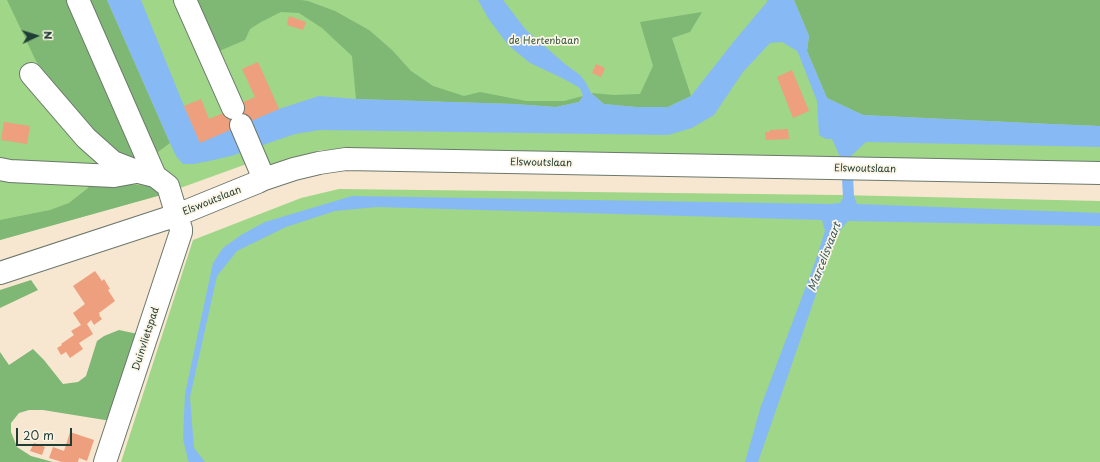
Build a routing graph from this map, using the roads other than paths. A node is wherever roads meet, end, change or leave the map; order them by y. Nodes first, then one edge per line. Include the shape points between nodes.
1 (78, 0) edge
2 (185, 0) edge
3 (31, 74) dead end
4 (0, 169) edge
5 (1100, 173) edge
6 (147, 174) junction
7 (264, 179) junction
8 (177, 215) junction
9 (0, 273) edge
10 (105, 462) edge

1 - 6 street
2 - 7 street
3 - 6 street via 86,138 113,162
4 - 6 street via 114,176
5 - 7 street, Elswoutslaan via 346,159 294,169
6 - 8 street, Duinvlietspad via 168,186
7 - 8 street, Elswoutslaan
8 - 9 street, Elswoutslaan
8 - 10 street, Duinvlietspad via 181,232

